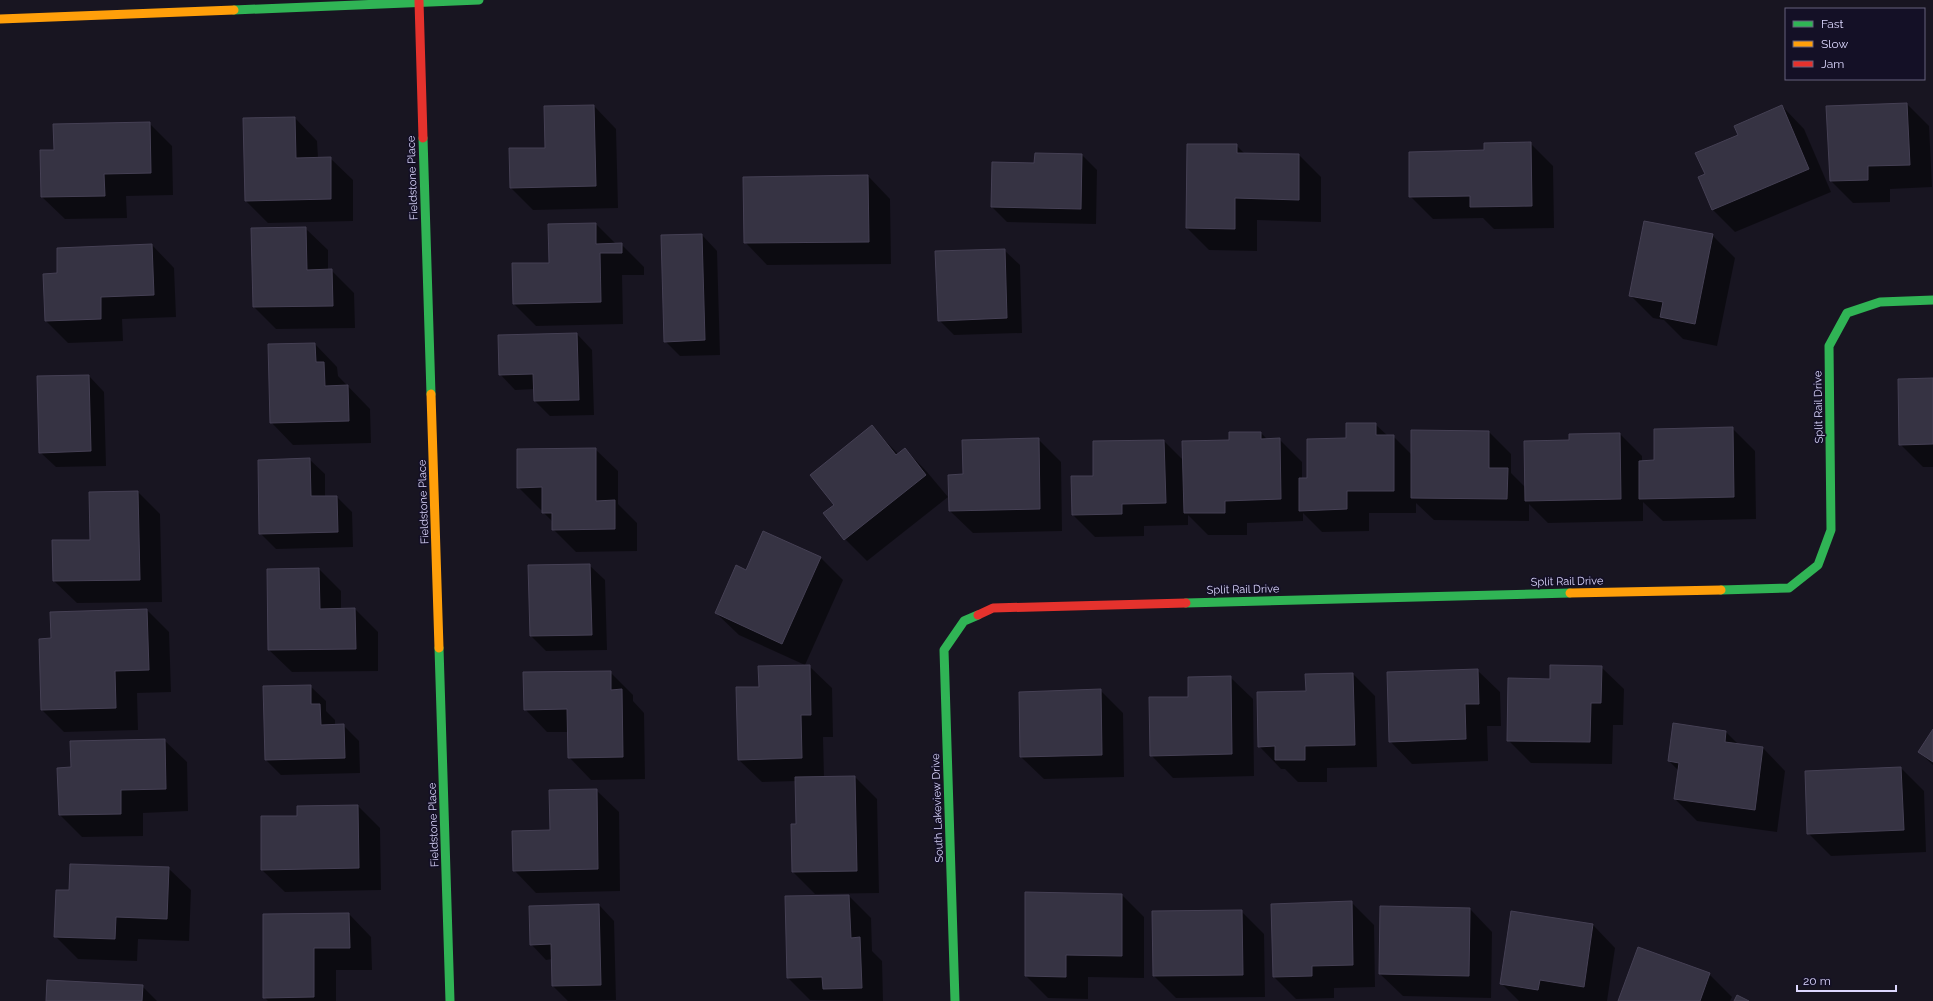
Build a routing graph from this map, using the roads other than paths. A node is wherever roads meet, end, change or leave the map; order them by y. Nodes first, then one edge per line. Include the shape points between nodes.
1 (479, 0) edge
2 (419, 1) junction
3 (0, 19) edge
4 (1933, 300) edge
5 (964, 621) joint
6 (450, 1001) edge
7 (955, 1001) edge

1 - 2 street
2 - 3 street
2 - 6 street, Fieldstone Place
4 - 5 street, Split Rail Drive via 1880,302 1847,313 1829,346 1831,530 1818,565 1789,588 993,608
5 - 7 street, South Lakeview Drive via 944,650

